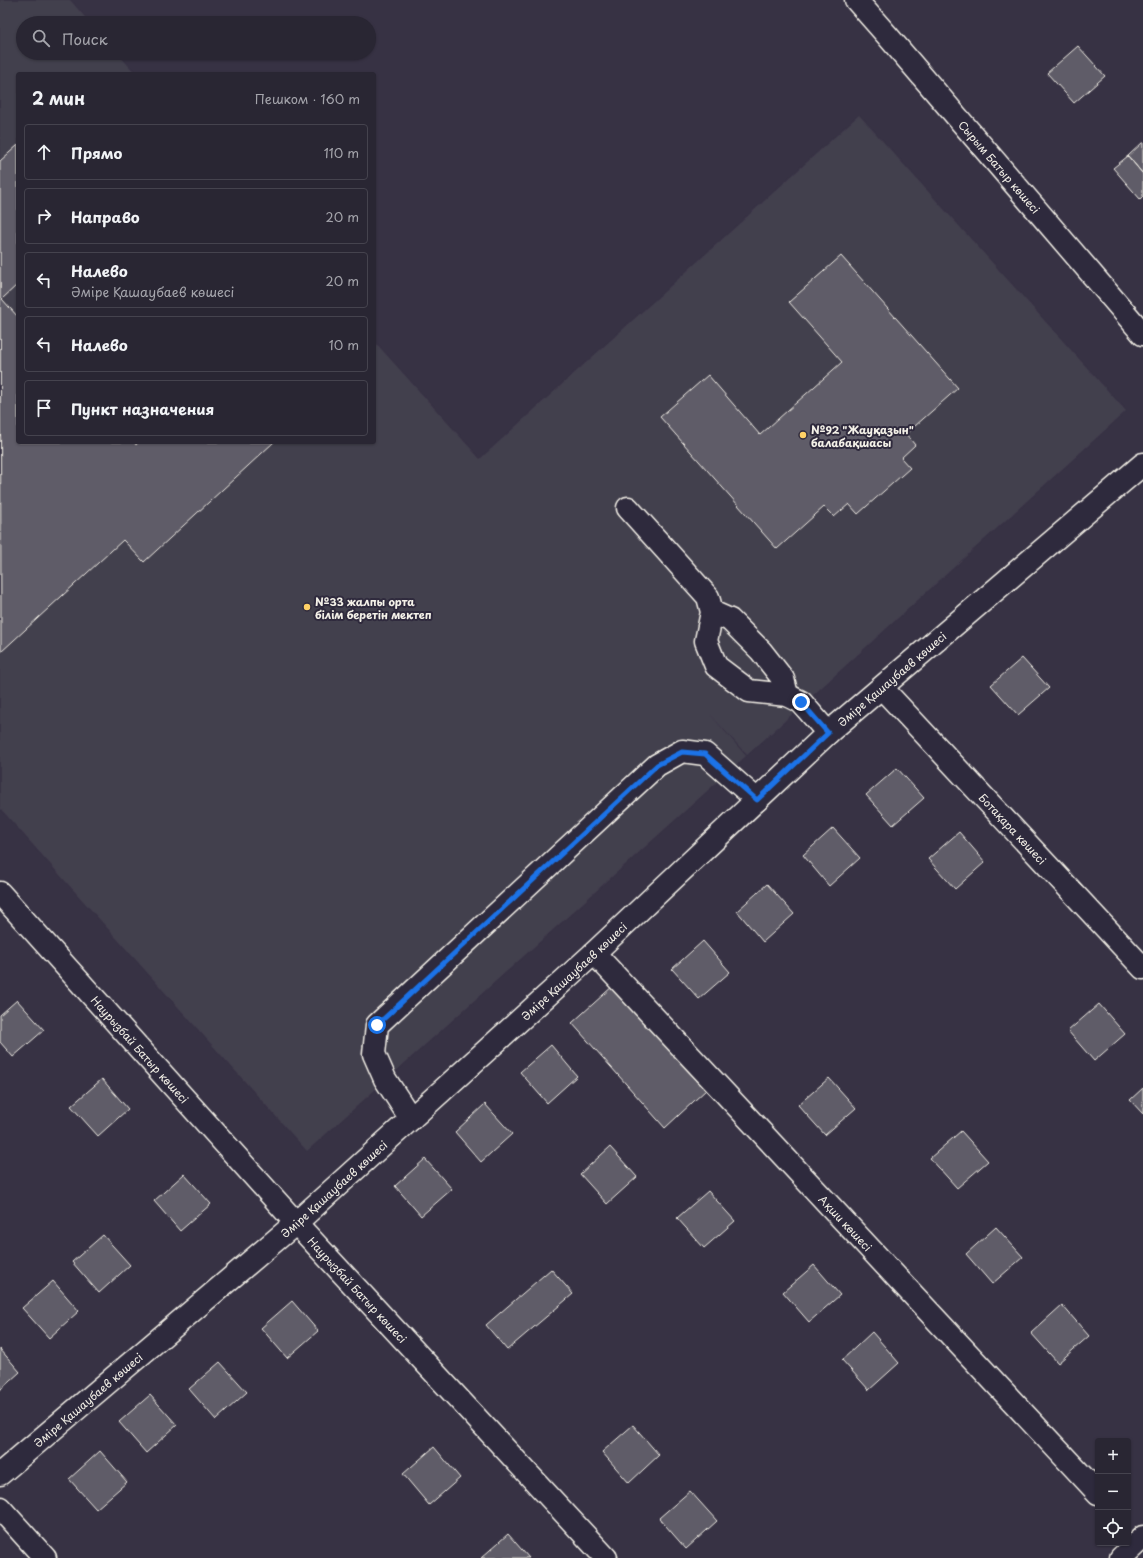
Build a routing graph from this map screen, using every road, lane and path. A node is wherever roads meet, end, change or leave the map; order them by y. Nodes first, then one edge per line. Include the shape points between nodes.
1 (856, 0) edge
2 (1143, 334) edge
3 (1143, 464) edge
4 (628, 508) dead end
5 (712, 612) junction
6 (882, 688) junction
7 (787, 695) junction
8 (828, 733) junction
9 (757, 800) junction
10 (0, 893) edge
11 (594, 953) junction
12 (1143, 968) edge
13 (411, 1119) junction
14 (296, 1223) junction
15 (0, 1474) edge
16 (1095, 1490) edge
17 (0, 1508) edge
18 (1137, 1534) edge
19 (45, 1558) edge
20 (606, 1558) edge
21 (1121, 1558) edge

1 - 2 street, Сырым Батыр көшесі
3 - 6 street, Әміре Қашаубаев көшесі
4 - 5 street via 708,597
5 - 7 street via 730,620 761,651 783,679
5 - 7 street via 706,641 716,666 749,691
6 - 8 street, Әміре Қашаубаев көшесі
6 - 12 street, Ботақара көшесі
7 - 8 street via 801,702
8 - 9 street, Әміре Қашаубаев көшесі
9 - 11 street, Әміре Қашаубаев көшесі
9 - 13 street via 705,754 682,752 657,765 377,1025 374,1054 385,1078
10 - 14 street, Наурызбай Батыр көшесі
11 - 13 street, Әміре Қашаубаев көшесі
11 - 16 street, Ақши көшесі
13 - 14 street, Әміре Қашаубаев көшесі
14 - 15 street, Әміре Қашаубаев көшесі
14 - 20 street, Наурызбай Батыр көшесі
17 - 19 street
18 - 21 street

